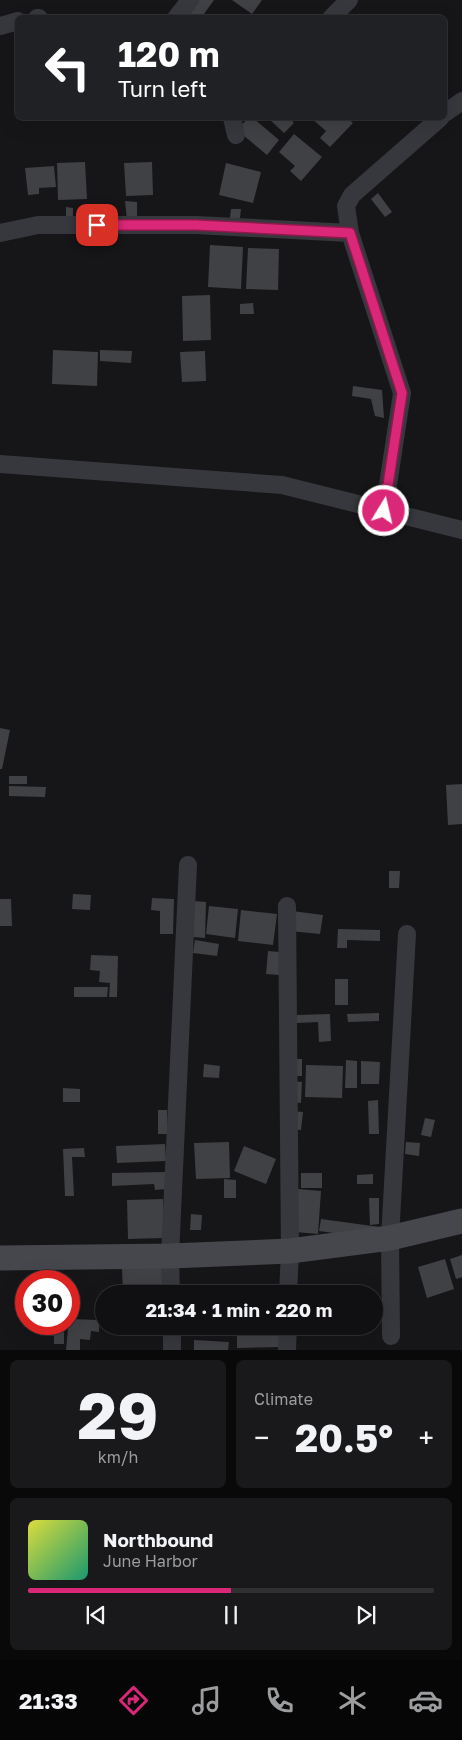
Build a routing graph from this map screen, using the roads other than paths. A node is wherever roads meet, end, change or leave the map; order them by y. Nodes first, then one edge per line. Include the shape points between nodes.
1 (190, 0) edge
2 (349, 0) edge
3 (178, 15) edge
4 (335, 15) edge
5 (15, 22) edge
6 (0, 26) edge
7 (462, 101) edge
8 (447, 112) edge
9 (232, 120) edge
10 (438, 120) edge
11 (236, 135) dead end
12 (0, 233) edge
13 (350, 233) junction
14 (0, 464) edge
15 (384, 511) junction
16 (462, 530) edge
17 (188, 865) dead end
18 (287, 906) dead end
19 (407, 934) dead end
20 (462, 1221) edge
21 (390, 1238) junction
22 (290, 1251) junction
23 (170, 1256) junction
24 (0, 1258) edge
25 (171, 1285) edge
26 (288, 1285) edge
27 (172, 1335) edge
28 (288, 1335) edge
29 (391, 1336) dead end
30 (172, 1350) edge
31 (287, 1350) edge

1 - 3 street
2 - 4 street
5 - 6 street
7 - 8 street
9 - 11 street
10 - 13 street via 352,195 346,206
12 - 13 street via 38,225 196,225
13 - 15 street via 402,393
14 - 15 street via 282,485
15 - 16 street
17 - 23 street
18 - 22 street
19 - 21 street
20 - 21 street
21 - 22 street
21 - 29 street
22 - 23 street
22 - 26 street
23 - 24 street
23 - 25 street
27 - 30 street
28 - 31 street

